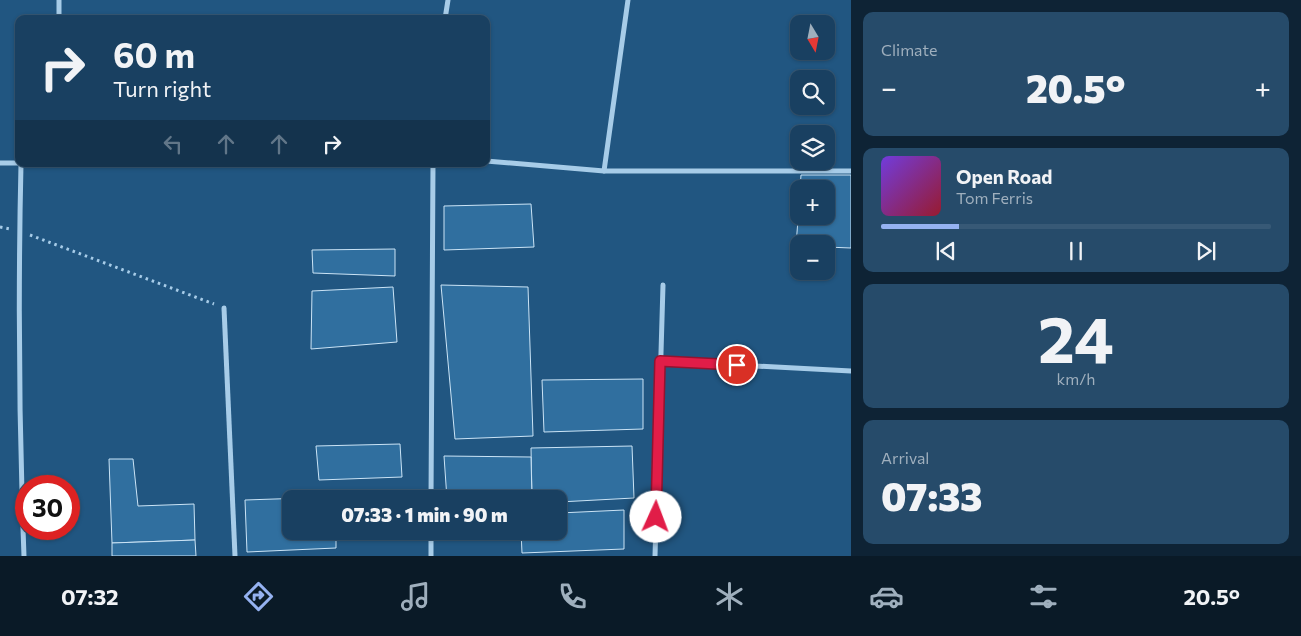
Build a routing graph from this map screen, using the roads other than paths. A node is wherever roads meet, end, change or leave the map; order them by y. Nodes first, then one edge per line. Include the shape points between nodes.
1 (59, 0) edge
2 (448, 0) edge
3 (628, 0) edge
4 (59, 15) edge
5 (446, 15) edge
6 (490, 161) edge
7 (0, 162) edge
8 (15, 164) edge
9 (20, 167) edge
10 (433, 167) edge
11 (851, 170) edge
12 (604, 171) junction
13 (663, 285) dead end
14 (224, 308) road end
15 (660, 361) junction
16 (851, 371) edge
17 (431, 490) edge
18 (431, 540) edge
19 (24, 556) edge
20 (235, 556) edge
21 (431, 556) edge
22 (654, 556) edge

1 - 4 street
2 - 5 street
3 - 12 street
6 - 12 street
7 - 8 street
9 - 19 street via 20,453
10 - 17 street
11 - 12 street
13 - 15 street
14 - 20 street
15 - 16 street
15 - 22 street
18 - 21 street

